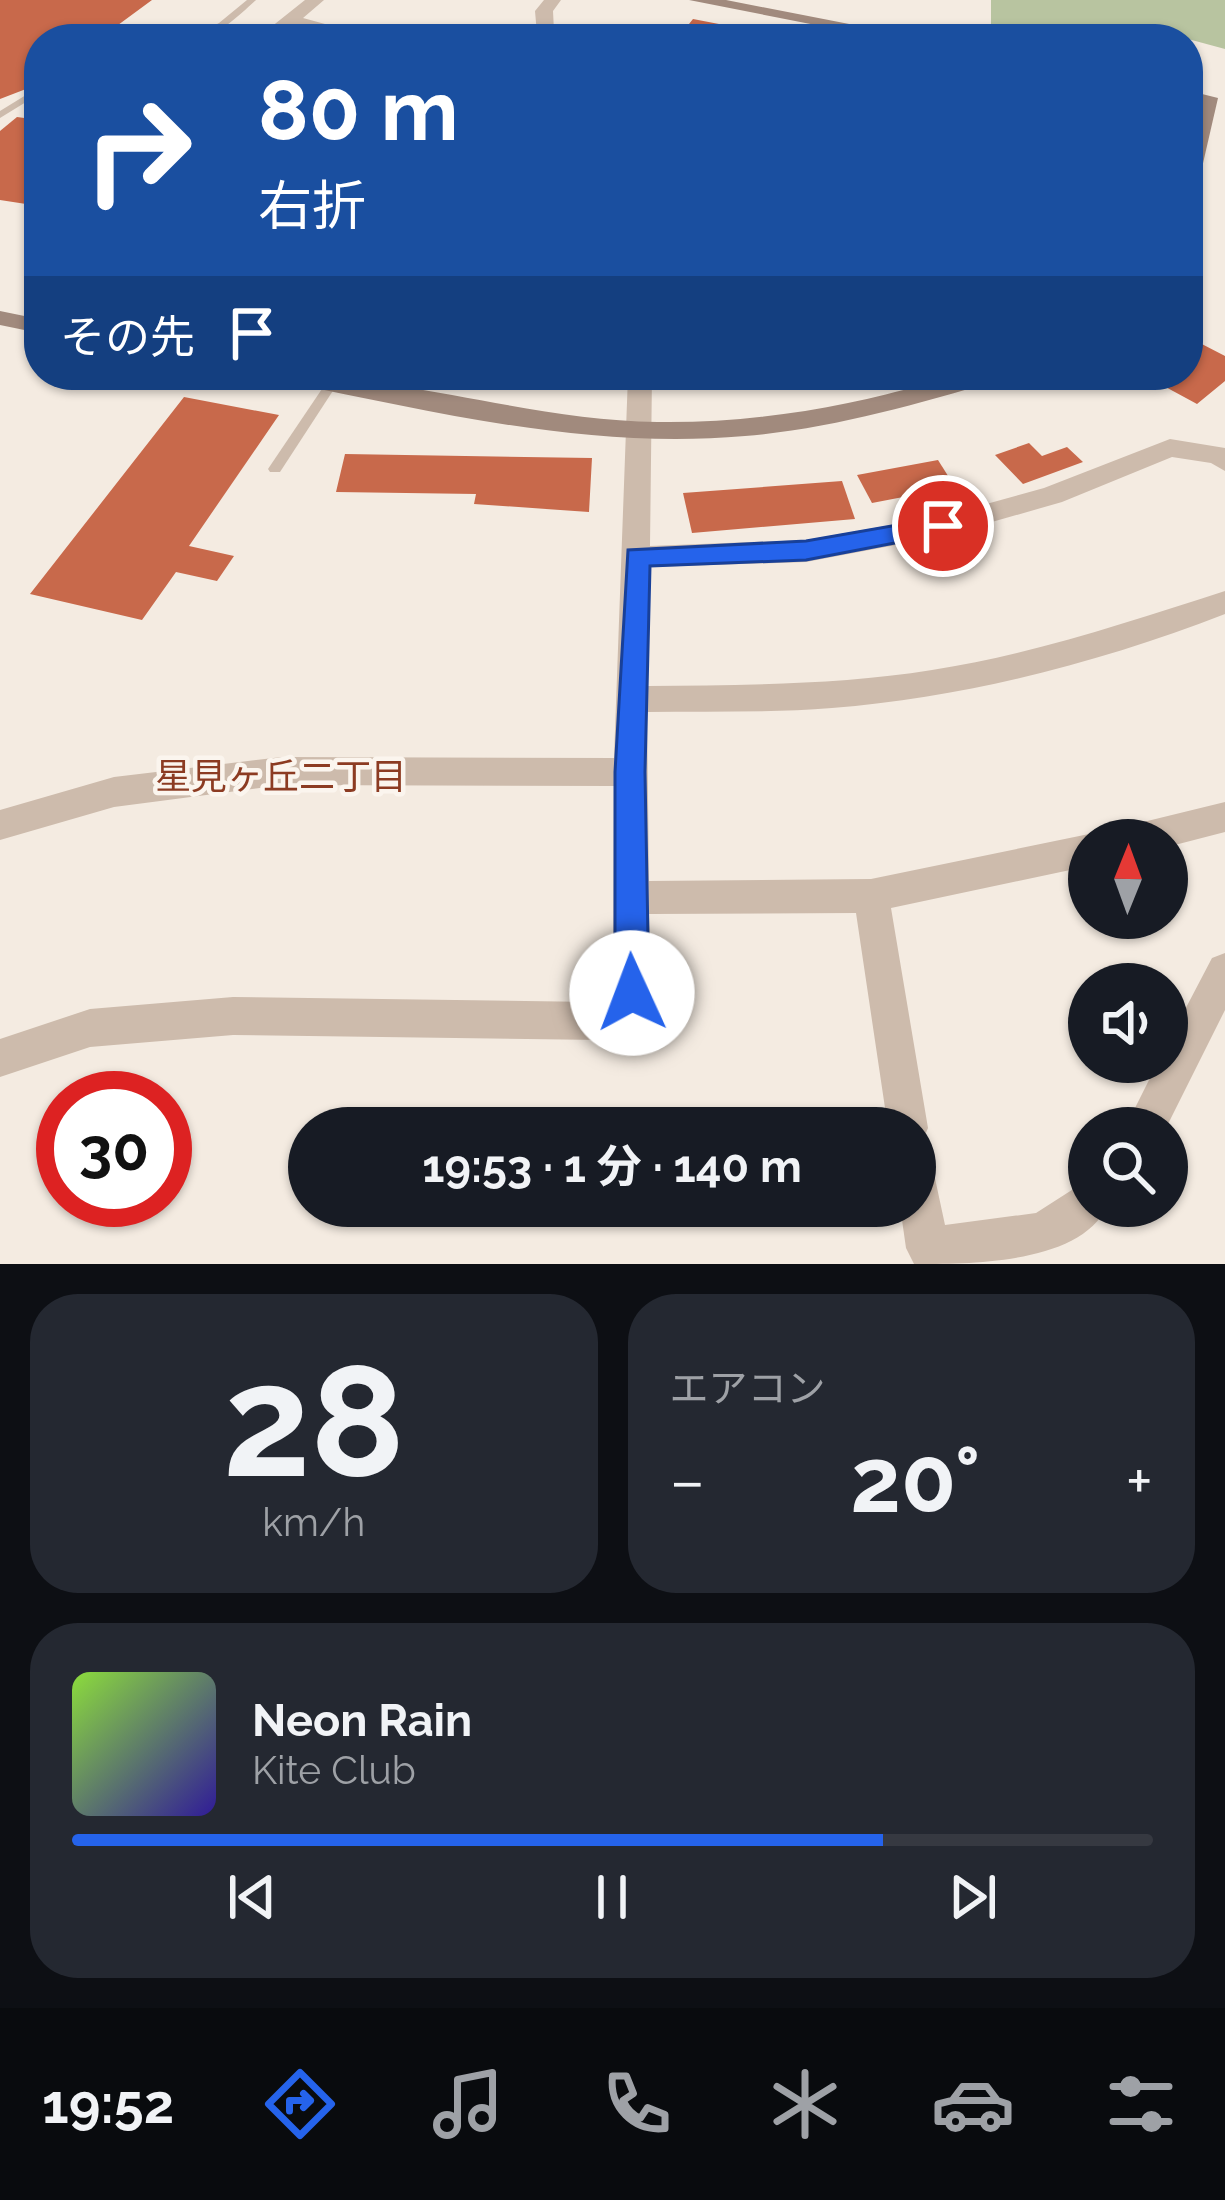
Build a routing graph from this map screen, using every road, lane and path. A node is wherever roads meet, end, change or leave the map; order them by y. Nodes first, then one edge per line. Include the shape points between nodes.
1 (252, 0) edge
2 (316, 0) edge
3 (697, 0) edge
4 (293, 21) junction
5 (223, 24) edge
6 (288, 24) edge
7 (306, 24) edge
8 (832, 24) edge
9 (327, 390) edge
10 (372, 390) edge
11 (640, 390) edge
12 (938, 390) edge
13 (640, 430) junction
14 (1225, 462) edge
15 (275, 469) dead end
16 (638, 557) junction
17 (1225, 602) edge
18 (632, 699) junction
19 (630, 772) junction
20 (1225, 817) edge
21 (0, 825) edge
22 (1188, 826) edge
23 (1068, 854) edge
24 (872, 896) junction
25 (629, 898) junction
26 (1225, 971) edge
27 (0, 1058) edge
28 (905, 1107) edge
29 (1156, 1107) edge
30 (1068, 1218) edge
31 (924, 1227) edge

1 - 5 lane
2 - 4 street
3 - 8 street
4 - 6 street
4 - 7 street
9 - 15 lane
10 - 13 street
11 - 13 street
12 - 13 street via 779,422
13 - 16 street
14 - 16 street via 1219,454 1170,448 1052,495 943,526 806,550
16 - 18 street
17 - 18 street via 1150,632 836,695
18 - 19 street
19 - 21 street via 282,771 114,792
19 - 25 street
20 - 22 street
23 - 24 street
24 - 25 street
24 - 28 street
25 - 27 street via 632,993 601,1021 233,1016 90,1028
26 - 29 street
30 - 31 street via 1017,1240 927,1248

